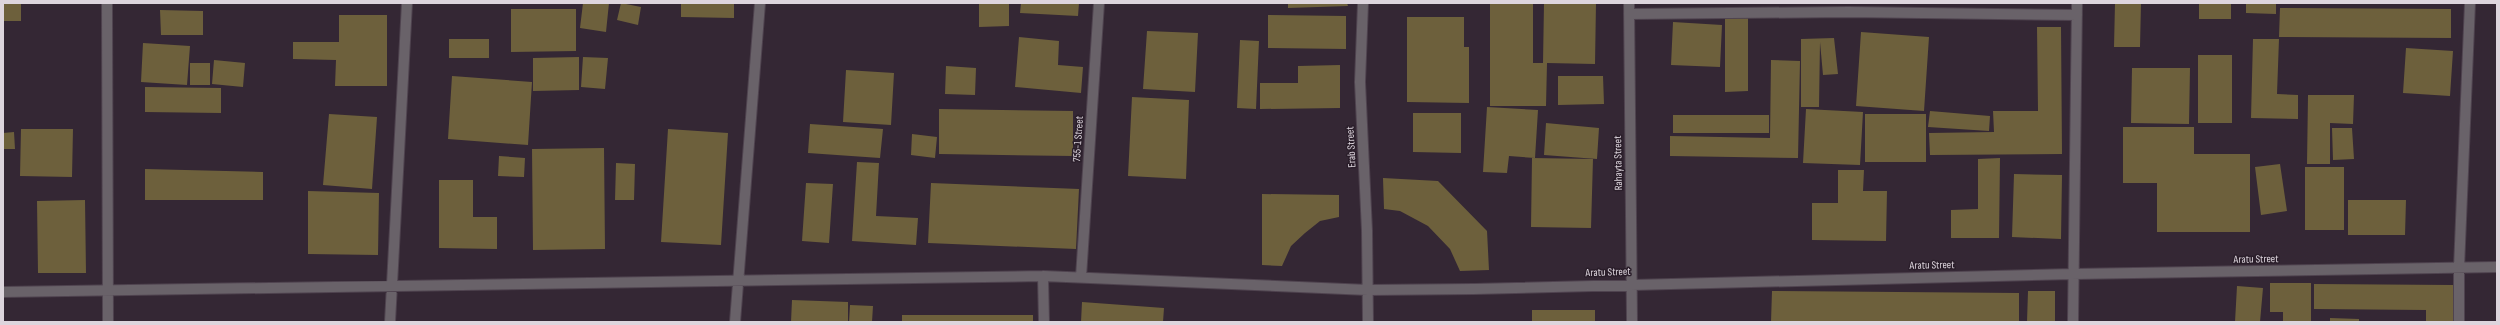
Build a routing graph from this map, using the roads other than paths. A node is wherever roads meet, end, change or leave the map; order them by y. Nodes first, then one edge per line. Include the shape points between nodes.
1 (106, 3) edge
2 (407, 3) edge
3 (760, 3) edge
4 (1099, 3) edge
5 (1363, 3) edge
6 (1629, 3) edge
7 (2077, 3) edge
8 (2470, 3) edge
9 (1629, 14) junction
10 (2077, 15) junction
11 (2497, 267) edge
12 (2459, 268) junction
13 (2073, 274) junction
14 (1043, 276) junction
15 (1082, 277) junction
16 (738, 281) junction
17 (391, 284) junction
18 (1632, 284) junction
19 (1368, 290) junction
20 (3, 292) edge
21 (108, 292) junction
22 (108, 322) edge
23 (390, 322) edge
24 (735, 322) edge
25 (1044, 322) edge
26 (1368, 322) edge
27 (1632, 322) edge
28 (2073, 322) edge
29 (2459, 322) edge

1 - 21 street
2 - 17 street
3 - 16 street
4 - 15 street, 755-1 Street
5 - 19 street, Erab Street via 1360,82
6 - 9 street, Rahayta Street
7 - 10 street
8 - 12 street
9 - 10 street via 1848,12
9 - 18 street, Rahayta Street
10 - 13 street
11 - 12 street, Aratu Street
12 - 13 street, Aratu Street
12 - 29 street
13 - 18 street, Aratu Street
13 - 28 street
14 - 15 street, Aratu Street
14 - 16 street, Aratu Street
14 - 25 street
15 - 19 street, Aratu Street
16 - 17 street, Aratu Street
16 - 24 street
17 - 21 street, Aratu Street
17 - 23 street
18 - 19 street, Aratu Street
18 - 27 street, Rahayta Street
19 - 26 street, Erab Street
20 - 21 street, Aratu Street
21 - 22 street

